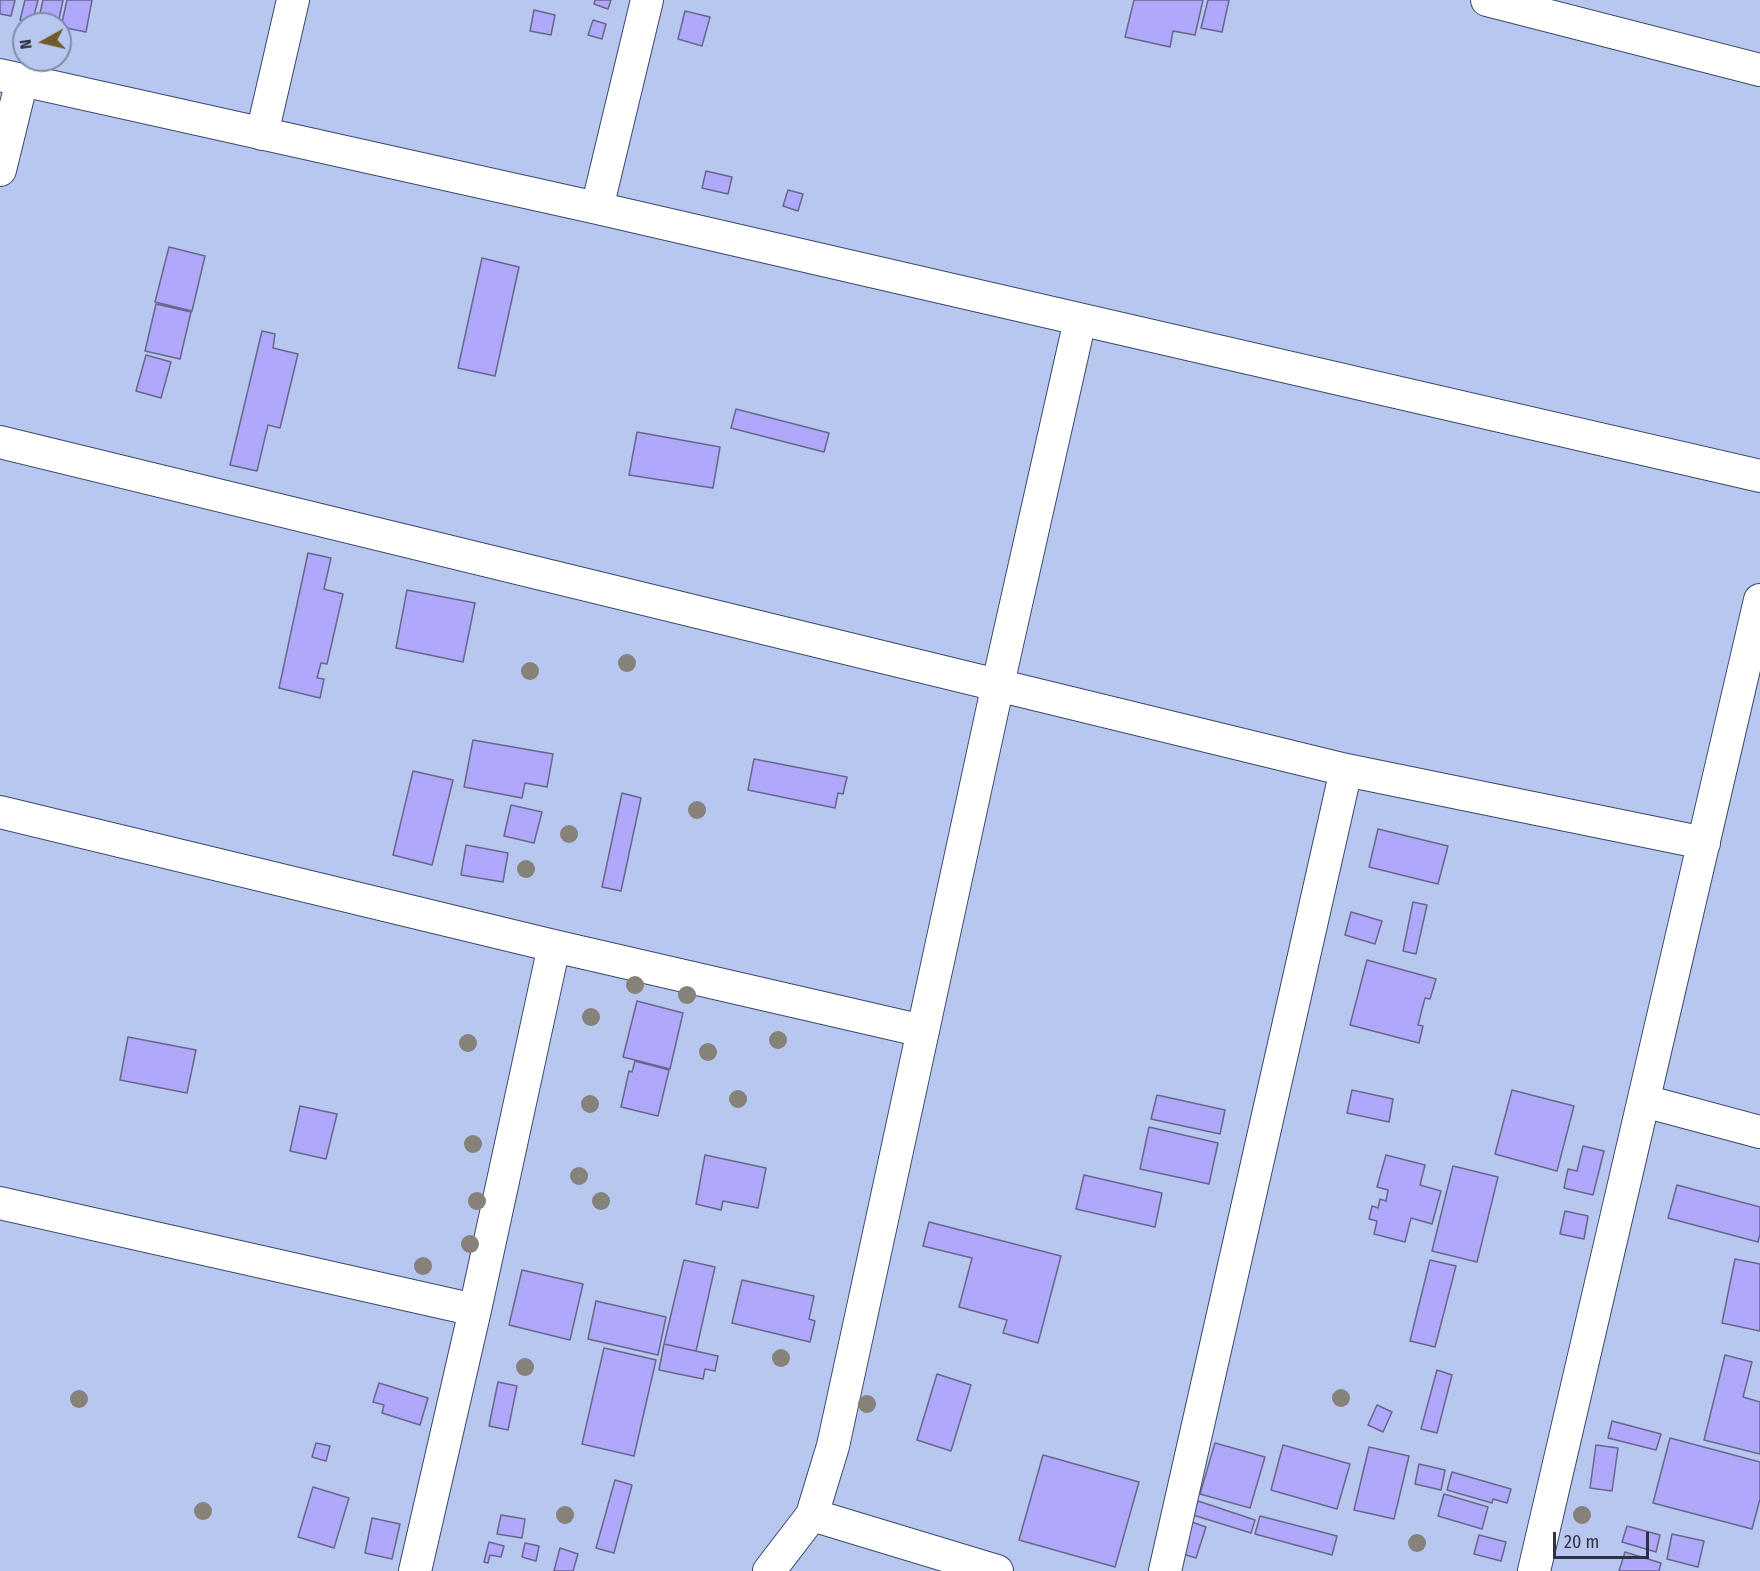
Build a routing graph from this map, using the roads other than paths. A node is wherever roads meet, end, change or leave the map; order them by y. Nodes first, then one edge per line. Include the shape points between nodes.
1 (293, 0) edge
2 (647, 0) edge
3 (1487, 0) edge
4 (1760, 70) edge
5 (11, 77) edge
6 (262, 134) junction
7 (0, 170) edge
8 (597, 208) junction
9 (1080, 320) junction
10 (0, 442) edge
11 (1760, 476) edge
12 (1760, 600) edge
13 (998, 684) junction
14 (1347, 770) junction
15 (0, 812) edge
16 (1704, 843) junction
17 (554, 946) junction
18 (923, 1032) junction
19 (1644, 1101) junction
20 (1760, 1132) edge
21 (0, 1203) edge
22 (475, 1310) junction
23 (812, 1515) junction
24 (414, 1571) edge
25 (769, 1571) edge
26 (997, 1571) edge
27 (1165, 1571) edge
28 (1534, 1571) edge

1 - 6 street
2 - 8 street
3 - 4 street
5 - 6 street
5 - 7 street
6 - 8 street
8 - 9 street
9 - 11 street
9 - 13 street
10 - 13 street
12 - 16 street
13 - 14 street
13 - 18 street
14 - 16 street
14 - 27 street
15 - 17 street
16 - 19 street
17 - 18 street
17 - 22 street
18 - 23 street via 833,1446
19 - 20 street
19 - 28 street
21 - 22 street
22 - 24 street
23 - 25 street
23 - 26 street

